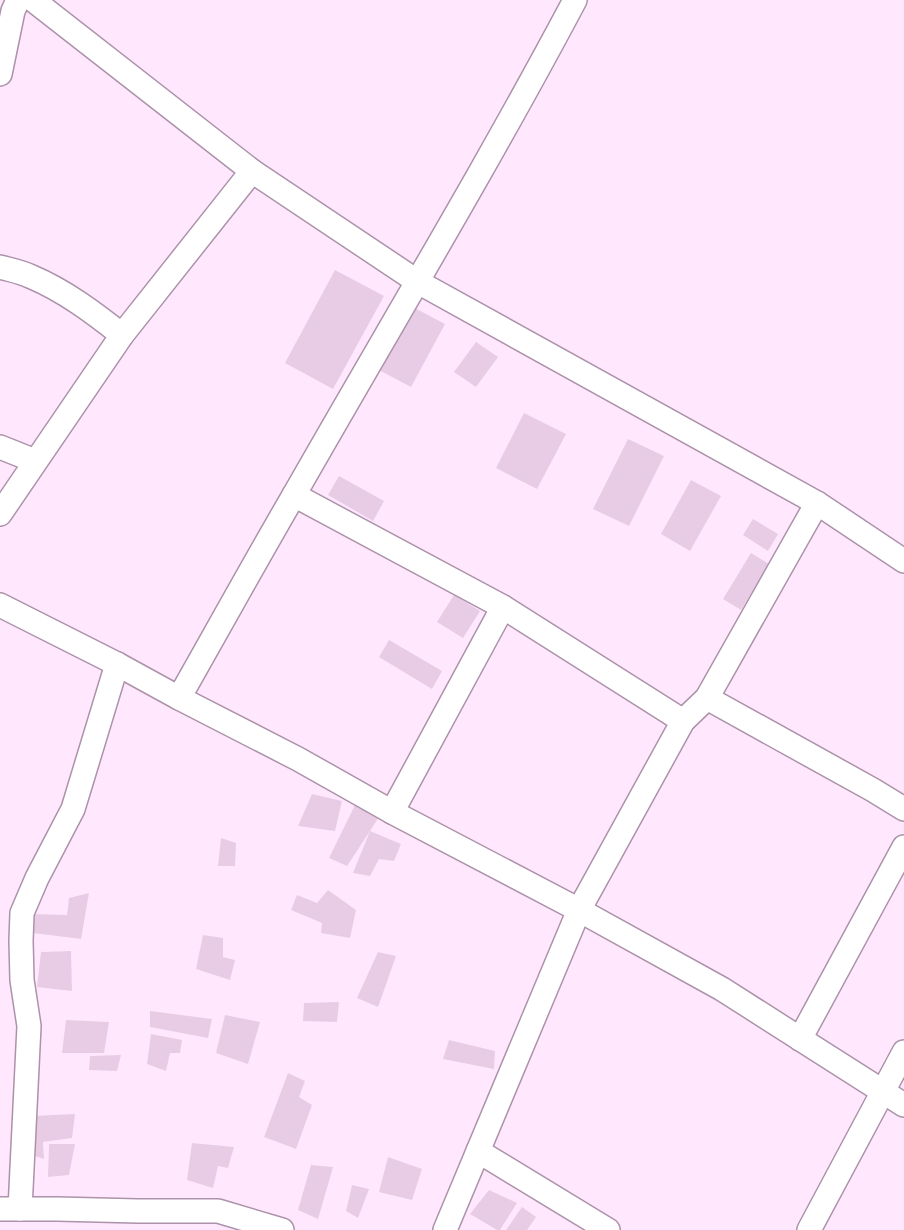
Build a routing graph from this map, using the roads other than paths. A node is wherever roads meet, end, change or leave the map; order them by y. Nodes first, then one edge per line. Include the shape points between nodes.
1 (19, 0) edge
2 (33, 0) edge
3 (575, 0) edge
4 (0, 74) edge
5 (252, 171) junction
6 (0, 267) edge
7 (418, 282) junction
8 (122, 335) junction
9 (0, 447) edge
10 (36, 461) junction
11 (293, 495) junction
12 (817, 503) junction
13 (0, 514) edge
14 (904, 561) edge
15 (0, 604) edge
16 (503, 607) junction
17 (117, 664) junction
18 (179, 698) junction
19 (707, 698) junction
20 (683, 721) junction
21 (904, 809) edge
22 (392, 812) junction
23 (904, 847) edge
24 (579, 910) junction
25 (800, 1039) junction
26 (904, 1052) edge
27 (883, 1092) junction
28 (904, 1104) edge
29 (478, 1151) junction
30 (10, 1209) edge
31 (282, 1230) edge
32 (445, 1230) edge
33 (608, 1230) edge
34 (810, 1230) edge

1 - 4 street
2 - 5 street
3 - 7 street
5 - 7 street
5 - 8 street
6 - 8 street via 50,285
7 - 11 street
7 - 12 street
8 - 10 street
9 - 10 street
10 - 13 street
11 - 16 street
11 - 18 street
12 - 14 street
12 - 19 street
15 - 17 street
16 - 20 street
16 - 22 street
17 - 18 street
17 - 30 street via 73,809 22,913 22,980 29,1026
18 - 22 street
19 - 20 street
19 - 21 street
20 - 24 street
22 - 24 street
23 - 25 street
24 - 25 street via 722,989
24 - 29 street
25 - 27 street
26 - 27 street
27 - 28 street
27 - 34 street
29 - 32 street
29 - 33 street
30 - 31 street via 218,1211

